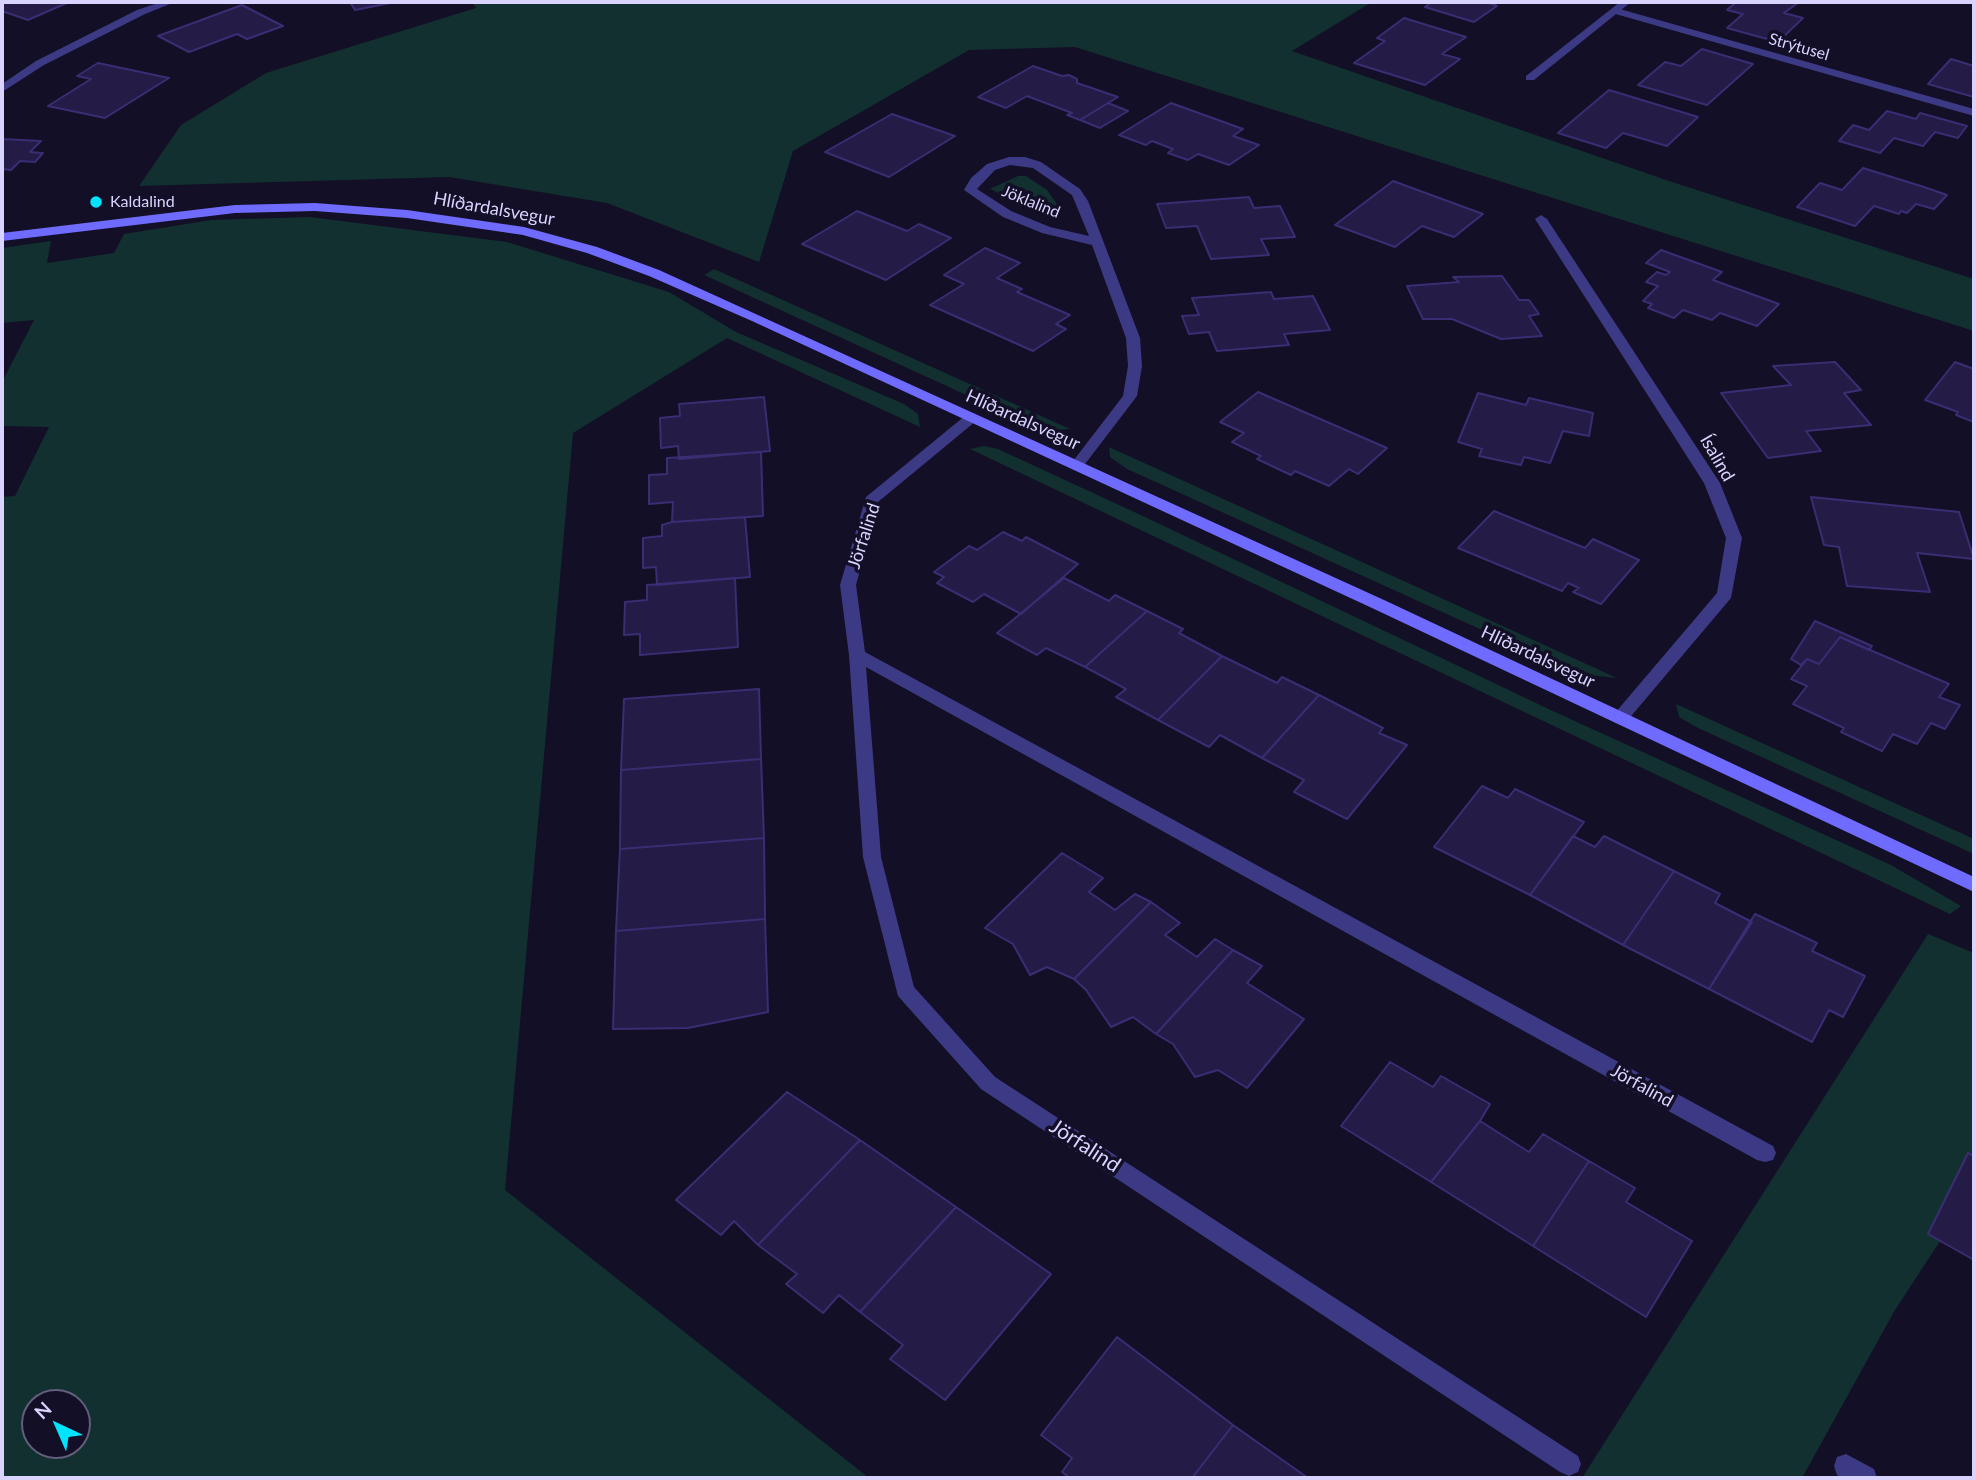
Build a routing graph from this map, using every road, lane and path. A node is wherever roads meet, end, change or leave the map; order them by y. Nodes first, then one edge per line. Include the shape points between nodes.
1 (170, 2) edge
2 (1626, 2) edge
3 (1616, 11) junction
4 (1530, 78) dead end
5 (2, 89) edge
6 (1974, 113) edge
7 (1541, 219) dead end
8 (2, 237) edge
9 (1097, 242) junction
10 (971, 418) junction
11 (1077, 465) junction
12 (858, 655) junction
13 (1621, 718) junction
14 (1974, 885) edge
15 (1765, 1153) dead end
16 (1569, 1464) dead end

1 - 5 street via 40,63
2 - 3 street
3 - 4 street
3 - 6 street, Strýtusel
7 - 13 street, Ísalind via 1712,483 1734,538 1725,594
8 - 10 street, Hlíðardalsvegur via 235,209 314,207 407,214 524,231 654,272
9 - 9 street, Jöklalind via 1076,192 1037,165 1009,161 991,167 970,190 1007,214 1046,230
9 - 11 street, Jöklalind via 1133,338 1135,366 1130,396
10 - 11 street, Hlíðardalsvegur
10 - 12 street, Jörfalind via 872,500 848,585
11 - 13 street, Hlíðardalsvegur
12 - 15 street, Jörfalind
12 - 16 street, Jörfalind via 872,857 905,990 911,997 988,1083
13 - 14 street, Hlíðardalsvegur

